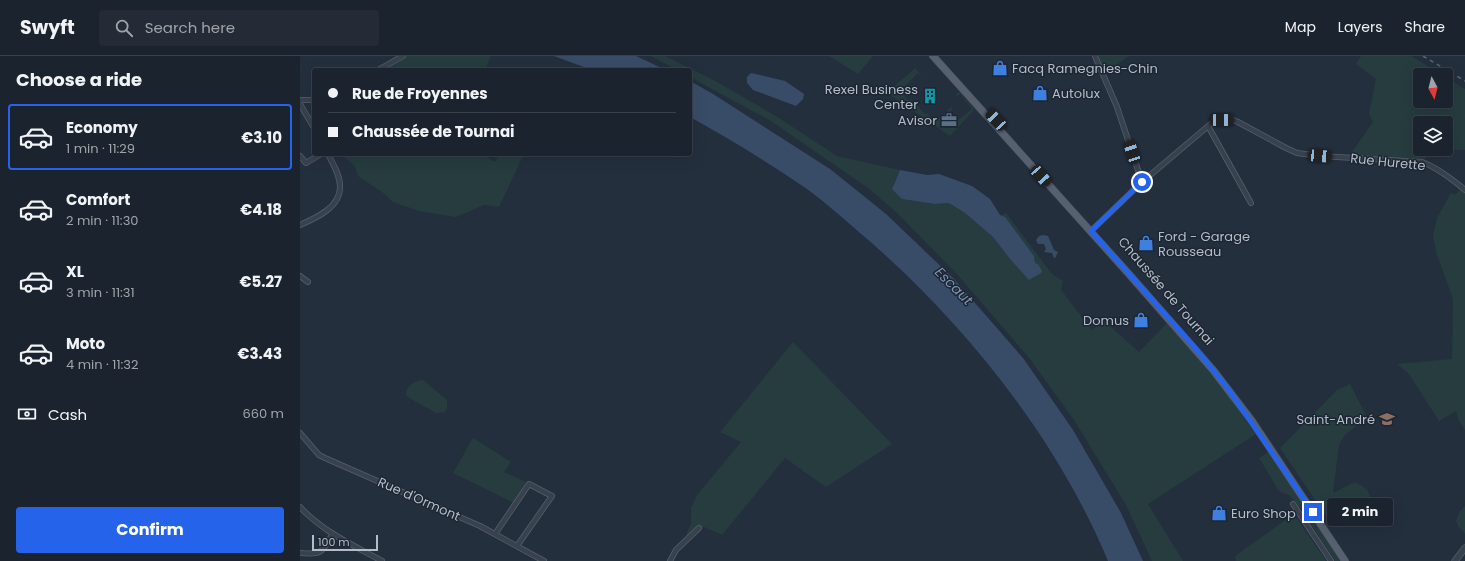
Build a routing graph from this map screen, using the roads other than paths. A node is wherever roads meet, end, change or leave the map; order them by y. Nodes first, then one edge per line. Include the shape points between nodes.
1 (403, 56) edge
2 (933, 56) edge
3 (939, 56) edge
4 (1094, 56) edge
5 (382, 68) edge
6 (300, 100) edge
7 (312, 100) edge
8 (300, 104) edge
9 (312, 125) edge
10 (1208, 126) junction
11 (300, 156) edge
12 (318, 156) edge
13 (329, 156) edge
14 (1142, 182) junction
15 (1465, 190) edge
16 (1251, 203) dead end
17 (300, 225) edge
18 (1092, 229) junction
19 (300, 276) edge
20 (308, 282) dead end
21 (300, 433) edge
22 (1294, 504) dead end
23 (300, 507) edge
24 (699, 528) dead end
25 (332, 534) junction
26 (495, 534) junction
27 (516, 546) junction
28 (1465, 548) edge
29 (300, 553) edge
30 (382, 561) edge
31 (544, 561) edge
32 (670, 561) edge
33 (1331, 561) edge
34 (1345, 561) edge
35 (1350, 561) edge
36 (1455, 561) edge

1 - 5 street
2 - 18 main road, Chaussée de Tournai
3 - 18 main road, Chaussée de Tournai
4 - 14 street via 1117,107
6 - 7 street
8 - 9 street
10 - 14 street, Rue Hurette
10 - 15 street, Rue Hurette via 1213,122 1231,119 1297,153 1422,162 1440,171
10 - 16 street
11 - 12 street via 306,163
13 - 17 street via 338,174 338,197 332,206
14 - 18 street, Rue Hurette
18 - 34 main road, Chaussée de Tournai via 1229,390
18 - 35 main road, Chaussée de Tournai via 1233,388
19 - 20 street
21 - 26 street, Rue d'Ormont via 319,455
22 - 33 street
23 - 25 street
24 - 32 street via 676,550
25 - 29 street via 323,550 314,554
25 - 30 street
26 - 27 street, Rue d'Ormont
26 - 27 street via 530,484 552,496
27 - 31 street, Rue d'Ormont
28 - 36 street

